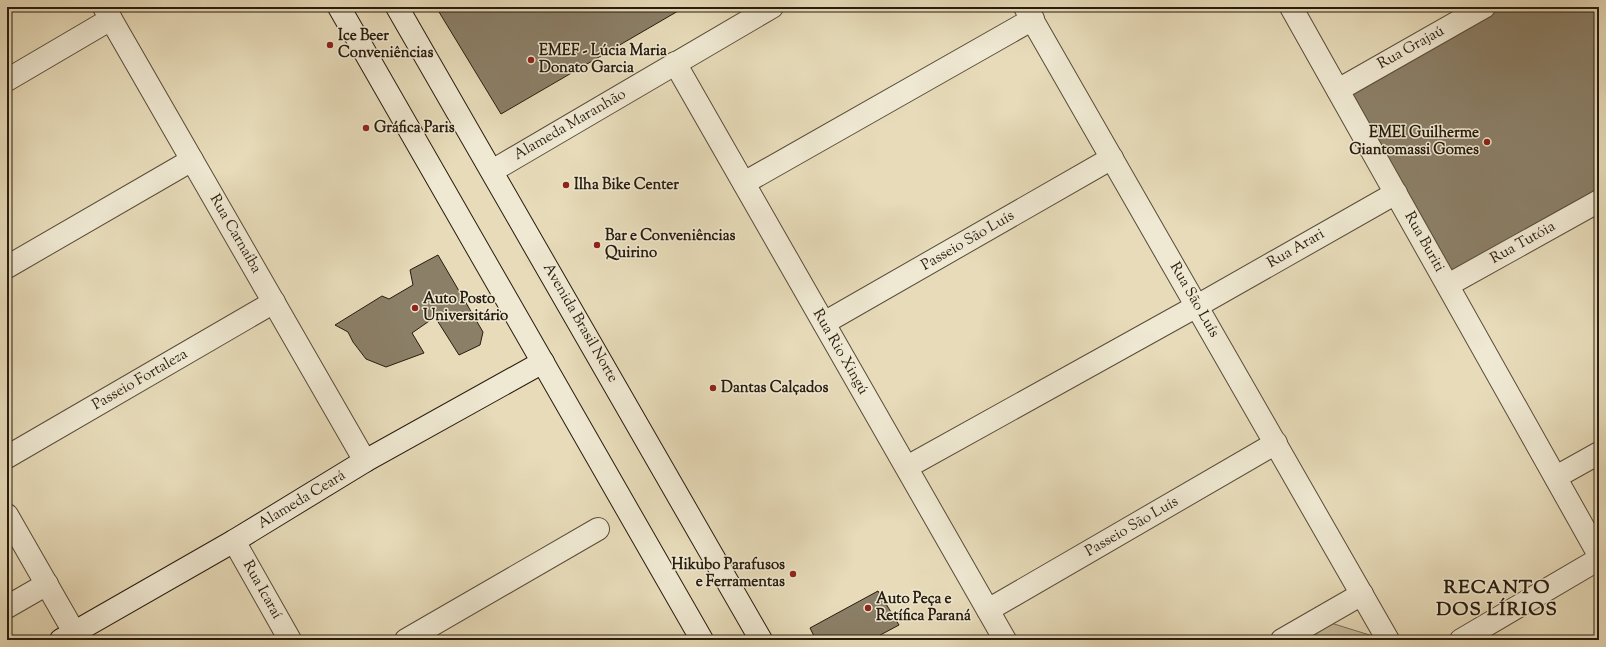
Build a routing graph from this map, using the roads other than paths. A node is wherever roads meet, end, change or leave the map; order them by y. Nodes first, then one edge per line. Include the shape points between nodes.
1 (339, 7) edge
2 (397, 7) edge
3 (772, 7) edge
4 (1291, 7) edge
5 (1484, 7) edge
6 (108, 13) edge
7 (1029, 13) edge
8 (675, 63) junction
9 (7, 80) edge
10 (1338, 90) junction
11 (1112, 158) junction
12 (192, 160) junction
13 (492, 171) junction
14 (744, 183) junction
15 (1396, 193) junction
16 (1599, 202) edge
17 (7, 267) edge
18 (1448, 285) junction
19 (274, 302) junction
20 (1197, 306) junction
21 (824, 323) junction
22 (544, 362) junction
23 (1276, 443) junction
24 (1599, 453) edge
25 (7, 458) edge
26 (365, 461) junction
27 (907, 467) junction
28 (1556, 477) junction
29 (7, 515) edge
30 (598, 529) dead end
31 (234, 541) junction
32 (1599, 555) edge
33 (1599, 559) edge
34 (47, 584) junction
35 (1362, 594) junction
36 (7, 607) edge
37 (988, 610) junction
38 (68, 636) edge
39 (290, 640) edge
40 (406, 640) edge
41 (702, 640) edge
42 (761, 640) edge
43 (1005, 640) edge
44 (1282, 640) edge
45 (1388, 640) edge
46 (1461, 640) edge

1 - 22 street
2 - 13 street, Avenida Brasil Norte
3 - 8 street, Alameda Maranhão
4 - 10 street, Rua Buriti
5 - 10 street, Rua Grajaú
6 - 9 street
6 - 12 street, Rua Carnaíba
7 - 11 street, Rua São Luís
7 - 14 street
8 - 13 street, Alameda Maranhão
8 - 14 street, Rua Rio Xingú
10 - 15 street, Rua Buriti
11 - 20 street, Rua São Luís
11 - 21 street, Passeio São Luís
12 - 17 street
12 - 19 street, Rua Carnaíba
13 - 42 street, Avenida Brasil Norte
14 - 21 street, Rua Rio Xingú
15 - 18 street, Rua Buriti
15 - 20 street, Rua Arari
16 - 18 street, Rua Tutóia
18 - 28 street, Rua Buriti
19 - 25 street, Passeio Fortaleza
19 - 26 street, Rua Carnaíba
20 - 23 street, Rua São Luís
20 - 27 street
21 - 27 street, Rua Rio Xingú
22 - 26 street, Alameda Ceará
22 - 41 street
23 - 35 street, Rua São Luís
23 - 37 street, Passeio São Luís
24 - 28 street
26 - 31 street, Alameda Ceará
27 - 37 street, Rua Rio Xingú
28 - 32 street, Rua Buriti
29 - 34 street
30 - 40 street
31 - 38 street, Alameda Ceará
31 - 39 street, Rua Icaraí
33 - 46 street
34 - 36 street
34 - 38 street
35 - 44 street
35 - 45 street, Rua São Luís
37 - 43 street, Rua Rio Xingú

